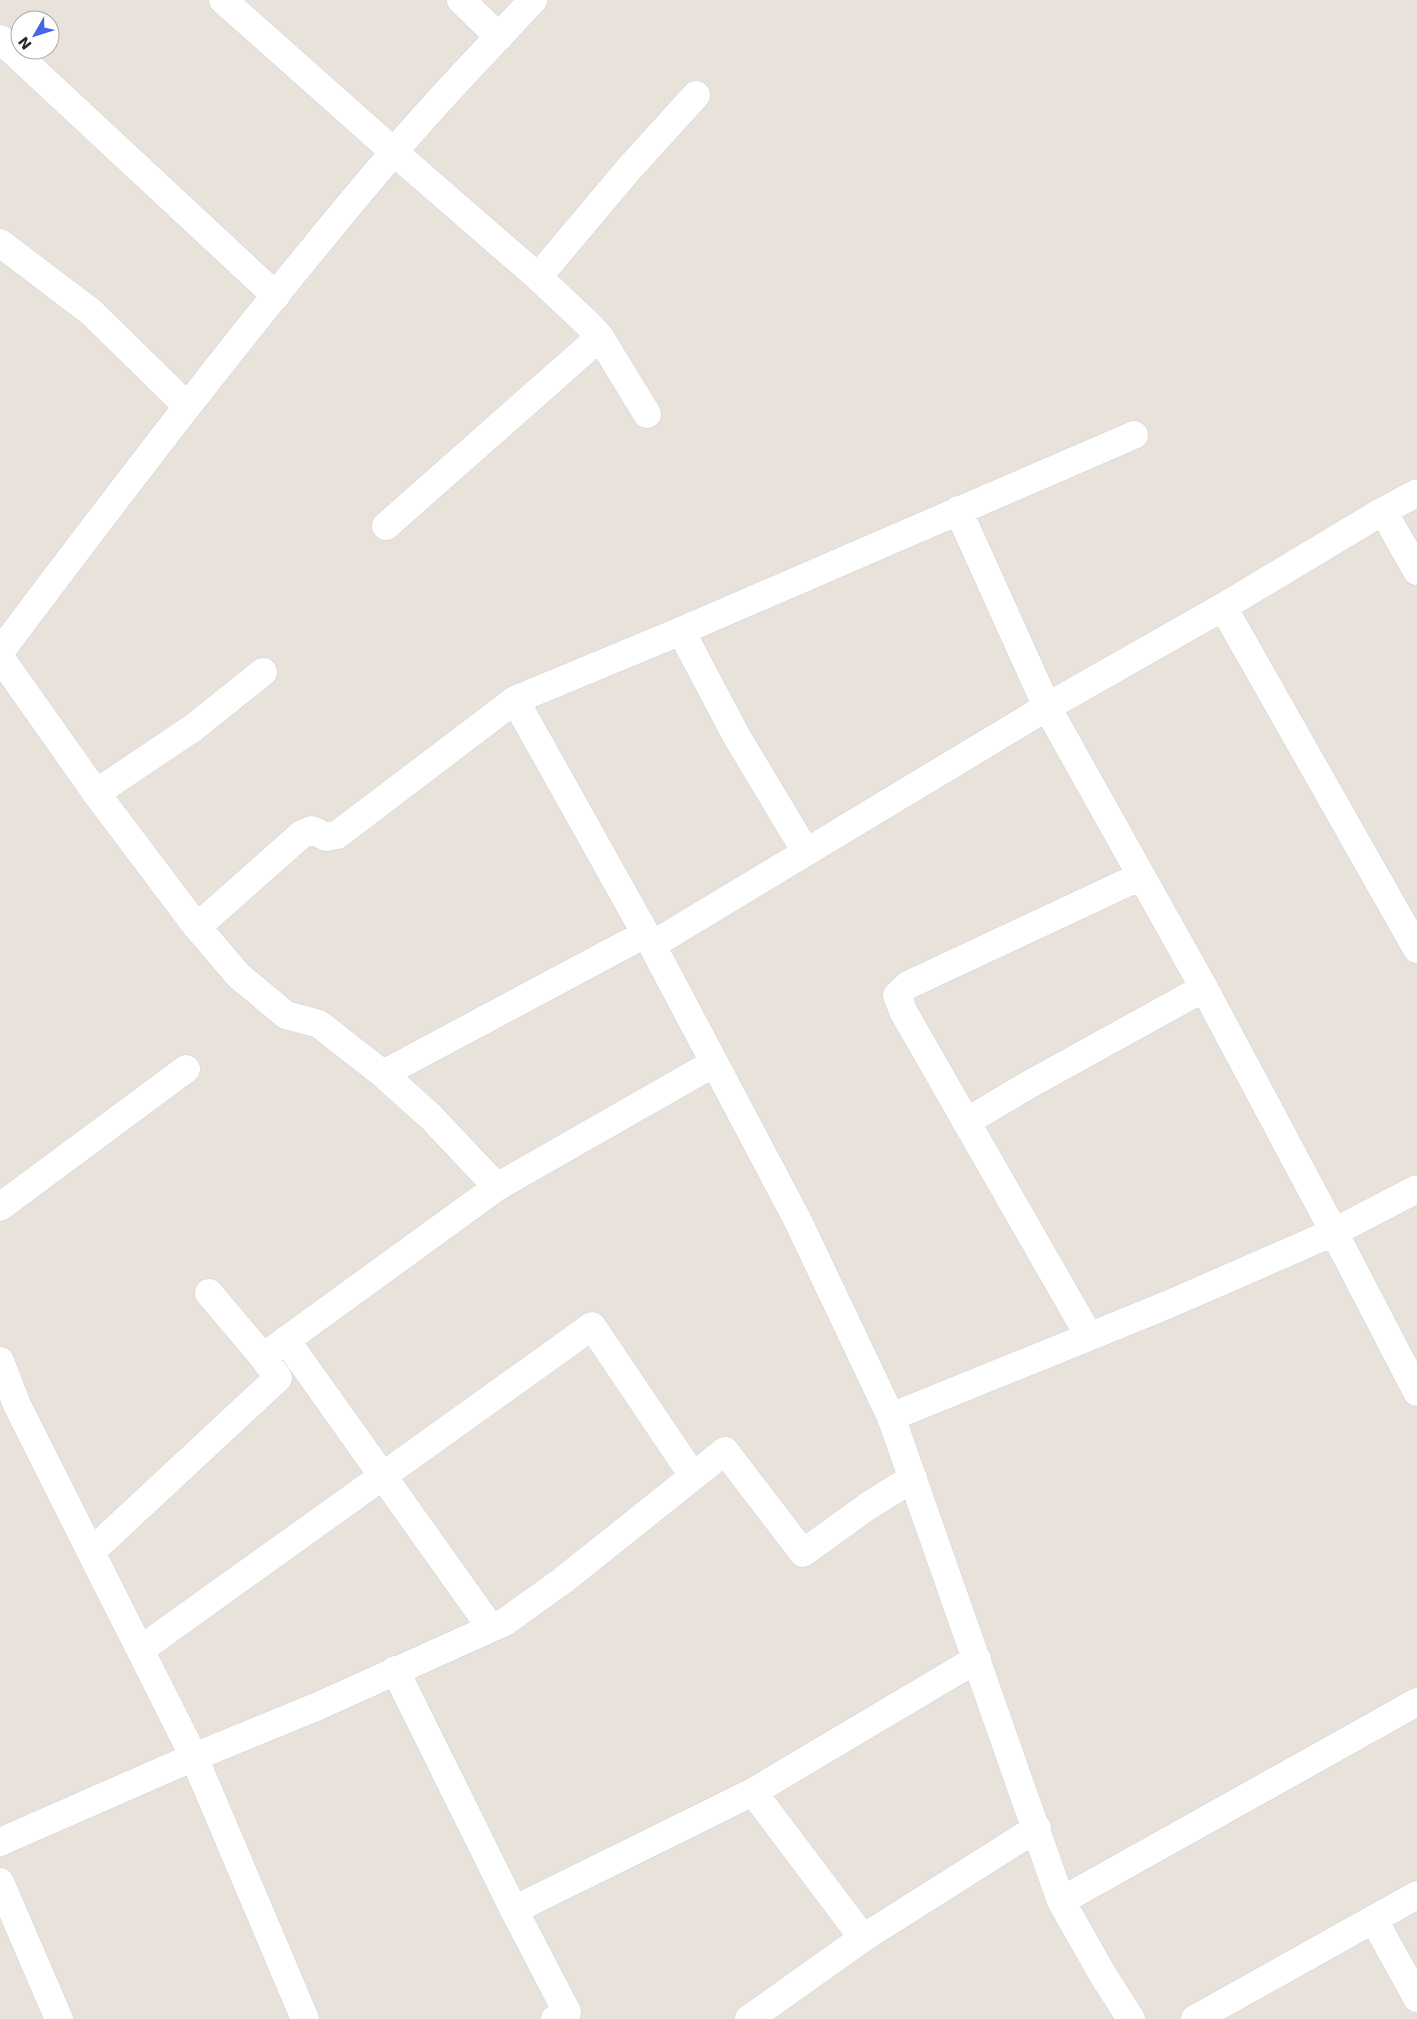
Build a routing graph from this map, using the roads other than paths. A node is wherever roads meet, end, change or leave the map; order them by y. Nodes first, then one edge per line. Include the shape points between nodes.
1 (223, 0) edge
2 (462, 0) edge
3 (533, 0) edge
4 (498, 37) junction
5 (0, 39) edge
6 (696, 95) dead end
7 (394, 152) junction
8 (4, 254) edge
9 (538, 277) junction
10 (276, 296) junction
11 (600, 336) junction
12 (187, 406) junction
13 (647, 414) dead end
14 (1134, 434) dead end
15 (1417, 493) edge
16 (958, 510) junction
17 (1383, 511) junction
18 (386, 526) dead end
19 (1417, 571) edge
20 (1223, 607) junction
21 (681, 631) junction
22 (0, 652) edge
23 (0, 657) edge
24 (263, 672) dead end
25 (515, 700) junction
26 (1047, 707) junction
27 (96, 792) junction
28 (806, 852) junction
29 (1141, 876) junction
30 (197, 927) junction
31 (648, 940) junction
32 (1417, 949) edge
33 (1204, 988) junction
34 (714, 1063) junction
35 (186, 1069) dead end
36 (383, 1074) junction
37 (966, 1122) junction
38 (496, 1187) junction
39 (1417, 1189) edge
40 (0, 1207) edge
41 (1334, 1232) junction
42 (209, 1293) dead end
43 (1089, 1336) junction
44 (286, 1340) junction
45 (263, 1357) junction
46 (0, 1361) edge
47 (1417, 1392) edge
48 (891, 1417) junction
49 (693, 1476) junction
50 (384, 1477) junction
51 (913, 1478) junction
52 (91, 1552) junction
53 (492, 1628) junction
54 (140, 1650) junction
55 (977, 1660) junction
56 (395, 1670) junction
57 (1417, 1702) edge
58 (194, 1757) junction
59 (753, 1792) junction
60 (1037, 1828) junction
61 (0, 1842) edge
62 (0, 1882) edge
63 (1417, 1896) edge
64 (1061, 1901) junction
65 (514, 1910) junction
66 (1374, 1920) junction
67 (863, 1938) junction
68 (1417, 1998) edge
69 (59, 2019) edge
70 (305, 2019) edge
71 (555, 2019) edge
72 (749, 2019) edge
73 (1130, 2019) edge
74 (1195, 2019) edge

1 - 7 street
2 - 4 street
3 - 4 street
4 - 7 street
5 - 10 street
6 - 9 street
7 - 9 street
7 - 10 street
8 - 12 street via 91,312
9 - 11 street
10 - 12 street
11 - 13 street
11 - 18 street
12 - 22 street
14 - 16 street
15 - 17 street
16 - 21 street
16 - 26 street
17 - 19 street
17 - 20 street
20 - 26 street
20 - 32 street
21 - 25 street
21 - 28 street via 737,737
23 - 27 street
24 - 27 street via 193,728
25 - 30 street via 337,835 326,837 312,830 302,834
25 - 31 street
26 - 28 street
26 - 29 street
27 - 30 street
28 - 31 street
29 - 33 street
29 - 37 street via 908,985 897,995 903,1012
30 - 36 street via 239,976 286,1015 319,1024
31 - 34 street
31 - 36 street
33 - 37 street
33 - 41 street
34 - 38 street
34 - 48 street via 797,1219
35 - 40 street
36 - 38 street via 431,1117
37 - 43 street
38 - 44 street
39 - 41 street
41 - 43 street
41 - 47 street
42 - 45 street
43 - 48 street
44 - 45 street
44 - 50 street
45 - 52 street via 278,1378
46 - 52 street via 17,1405
48 - 51 street
49 - 50 street via 592,1326
49 - 51 street via 725,1451 803,1553
49 - 53 street via 562,1582
50 - 53 street
50 - 54 street
51 - 55 street
52 - 54 street
53 - 56 street
54 - 58 street
55 - 59 street
55 - 60 street
56 - 58 street via 316,1707
56 - 65 street
57 - 64 street
58 - 61 street
58 - 70 street
59 - 65 street
59 - 67 street
60 - 64 street
60 - 67 street
62 - 69 street
63 - 66 street
64 - 73 street
65 - 71 street via 567,2012
66 - 68 street
66 - 74 street
67 - 72 street

